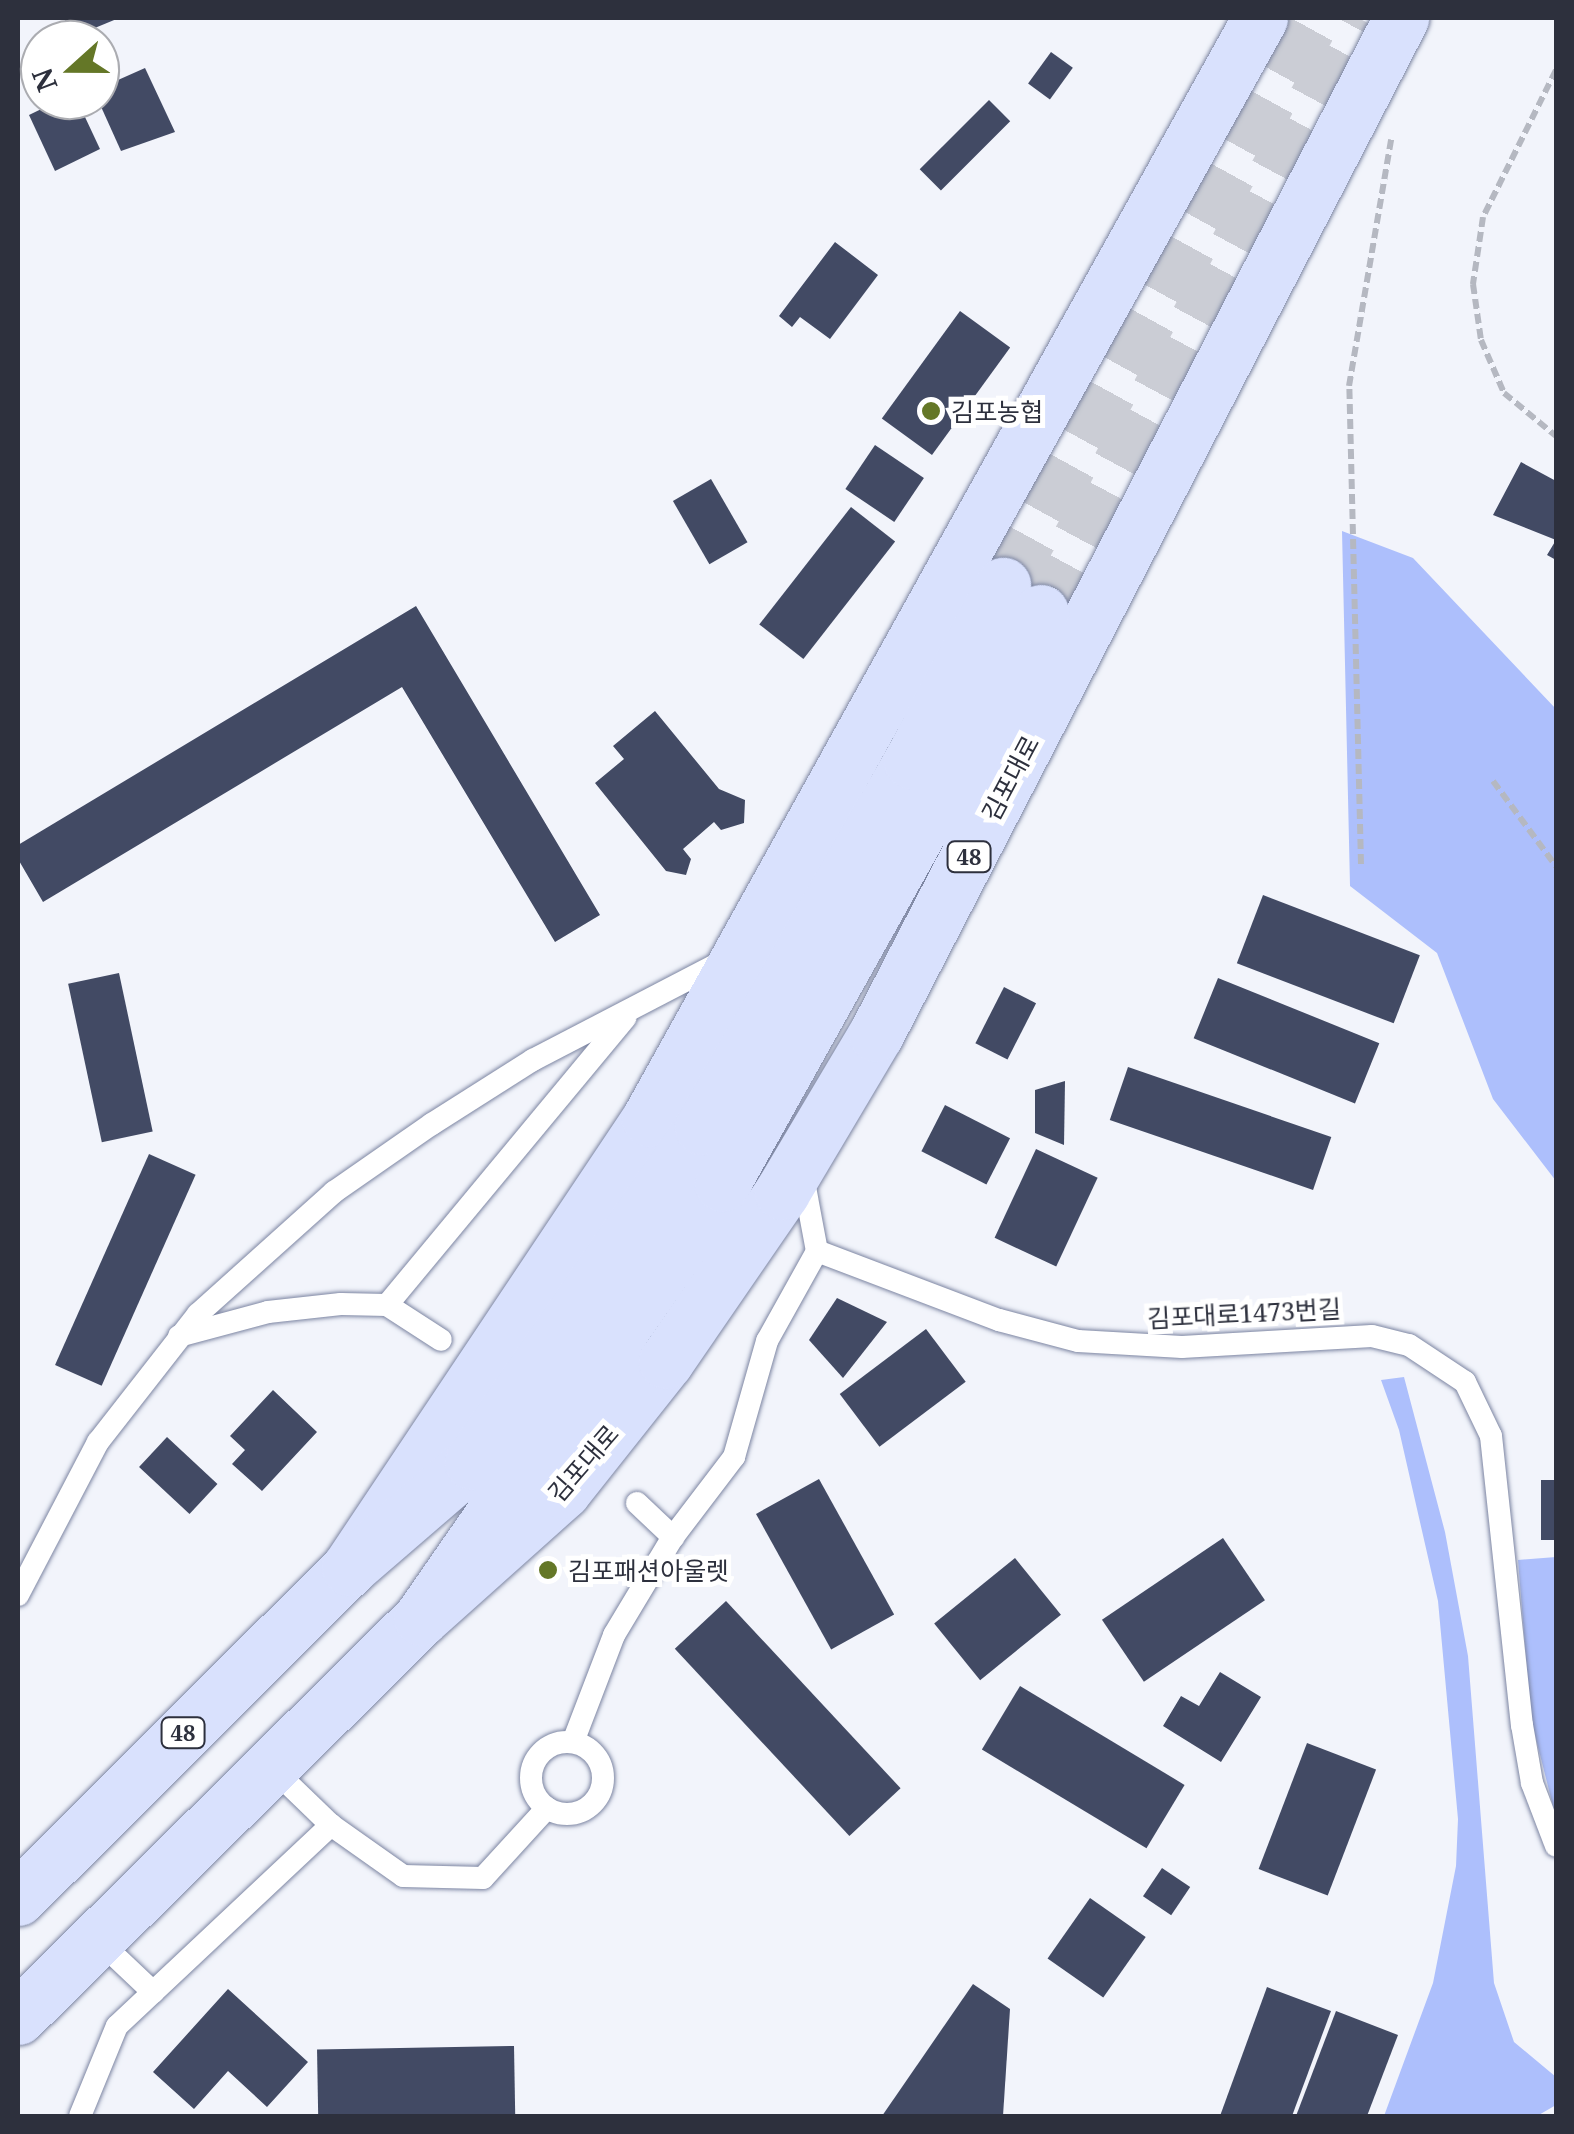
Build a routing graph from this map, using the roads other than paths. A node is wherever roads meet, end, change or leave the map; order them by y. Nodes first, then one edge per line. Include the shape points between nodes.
1 (1260, 18) edge
2 (1401, 18) edge
3 (750, 946) junction
4 (630, 1011) junction
5 (799, 1163) junction
6 (817, 1251) junction
7 (387, 1305) junction
8 (179, 1336) junction
9 (441, 1340) dead end
10 (638, 1502) dead end
11 (672, 1537) junction
12 (349, 1568) junction
13 (18, 1594) edge
14 (421, 1618) junction
15 (572, 1742) junction
16 (274, 1770) junction
17 (547, 1808) junction
18 (331, 1825) junction
19 (1556, 1846) edge
20 (20, 1893) edge
21 (98, 1940) junction
22 (153, 1992) junction
23 (18, 2017) edge
24 (80, 2116) edge

1 - 3 main road, 김포대로 / 48 via 1100,298
2 - 5 main road, 김포대로 / 48 via 876,1034
3 - 4 lane
3 - 12 main road, 김포대로 / 48 via 648,1119
4 - 7 lane
4 - 8 lane via 533,1060 334,1192
5 - 6 lane
5 - 14 main road, 김포대로 / 48 via 666,1361 563,1491
6 - 11 lane via 766,1341 734,1457
6 - 19 lane, 김포대로1473번길 via 999,1320 1078,1341 1182,1347 1372,1336 1409,1345 1465,1382 1491,1436 1522,1725 1532,1783
7 - 8 lane via 268,1312
7 - 9 lane
8 - 13 lane via 98,1442
10 - 11 lane
11 - 15 lane via 597,1669
12 - 14 main road, 김포대로 / 48 via 472,1462 580,1312 702,1126 911,761 1022,599 722,1184
12 - 20 main road, 김포대로 / 48
14 - 16 main road, 김포대로 / 48
15 - 17 lane via 549,1747 533,1765 533,1789
15 - 17 lane via 594,1753 603,1786 580,1812
16 - 18 lane
16 - 21 main road, 김포대로 / 48
17 - 18 lane via 483,1878 402,1876
18 - 22 lane
21 - 22 lane
21 - 23 main road, 김포대로 / 48
22 - 24 lane via 107,2038

